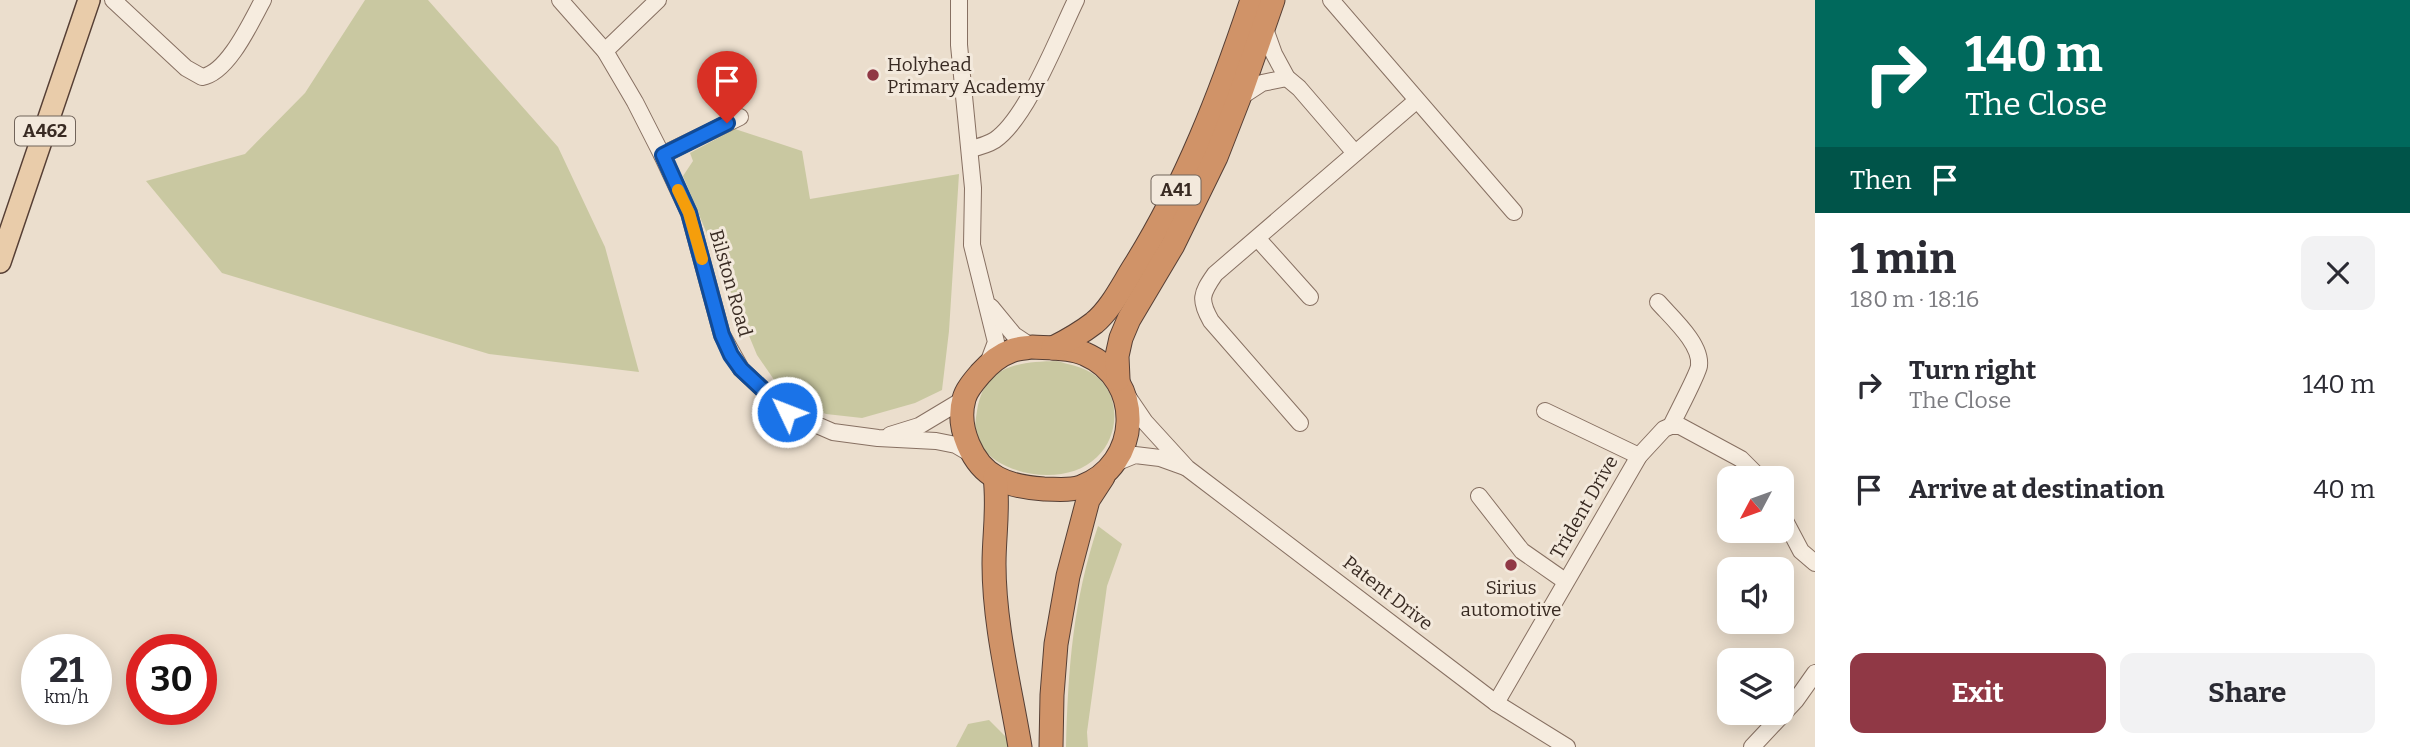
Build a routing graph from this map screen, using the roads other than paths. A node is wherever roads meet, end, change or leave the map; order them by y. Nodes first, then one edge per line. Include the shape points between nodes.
1 (89, 0) edge
2 (113, 0) edge
3 (263, 0) edge
4 (560, 0) edge
5 (658, 0) edge
6 (959, 0) edge
7 (1076, 0) edge
8 (1252, 0) edge
9 (1273, 0) edge
10 (1331, 0) edge
11 (1265, 29) junction
12 (605, 51) junction
13 (1287, 78) junction
14 (1240, 98) junction
15 (1416, 101) junction
16 (740, 117) dead end
17 (970, 149) junction
18 (1355, 153) junction
19 (663, 155) junction
20 (1514, 212) dead end
21 (1258, 239) junction
22 (0, 262) edge
23 (982, 288) junction
24 (1310, 297) dead end
25 (1658, 302) dead end
26 (1043, 348) junction
27 (988, 366) junction
28 (1121, 386) junction
29 (964, 399) junction
30 (1545, 411) dead end
31 (1300, 423) dead end
32 (1671, 426) junction
33 (878, 438) junction
34 (975, 456) junction
35 (1639, 456) junction
36 (1748, 466) edge
37 (1187, 468) junction
38 (1109, 469) junction
39 (995, 477) junction
40 (1479, 496) dead end
41 (1794, 538) edge
42 (1815, 563) edge
43 (1566, 581) junction
44 (1815, 673) edge
45 (1496, 703) junction
46 (1020, 747) edge
47 (1051, 747) edge
48 (1567, 747) edge
49 (1752, 747) edge

1 - 22 main road, A462
2 - 3 street via 186,68 202,77 209,76 235,49
4 - 12 street, Bilston Road
5 - 12 street
6 - 17 street
7 - 17 street via 1024,106 997,139
8 - 26 highway, A41 via 1217,100 1154,235 1095,322
9 - 11 highway, A41
10 - 15 street
11 - 13 street
11 - 14 highway, A41
12 - 19 street, Bilston Road
13 - 14 street via 1262,83
13 - 18 street
14 - 28 highway, A41 via 1184,223 1121,338 1117,356
15 - 18 street
15 - 20 street
16 - 19 street
17 - 23 street via 983,243
18 - 21 street
19 - 33 street, Bilston Road via 689,213 722,335 741,369 787,412 833,432
21 - 24 street
21 - 31 street via 1215,274 1202,299 1211,321
23 - 26 street via 1014,335
23 - 27 street via 996,342
25 - 32 street, Trident Drive via 1690,338 1699,365
26 - 27 highway, A41 via 1011,351
26 - 28 highway via 1084,353 1104,365
27 - 29 highway, A41
28 - 37 street, Patent Drive via 1145,422
28 - 38 highway, A41 via 1127,428
29 - 33 street, Bilston Road via 919,426
29 - 34 highway via 966,442
30 - 35 street, Trident Drive
32 - 35 street, Trident Drive
32 - 36 street via 1679,426
33 - 34 street, Bilston Road via 948,443
34 - 39 highway
35 - 43 street, Trident Drive
37 - 38 street, Patent Drive via 1135,455
37 - 45 street, Patent Drive
38 - 39 highway via 1080,487 1067,489 1017,486
38 - 47 highway, A41 via 1088,500 1068,576 1056,644
39 - 46 highway via 999,624
40 - 43 street, Trident Drive via 1521,551
41 - 42 street
43 - 45 street, Trident Drive
44 - 49 street
45 - 48 street, Patent Drive

